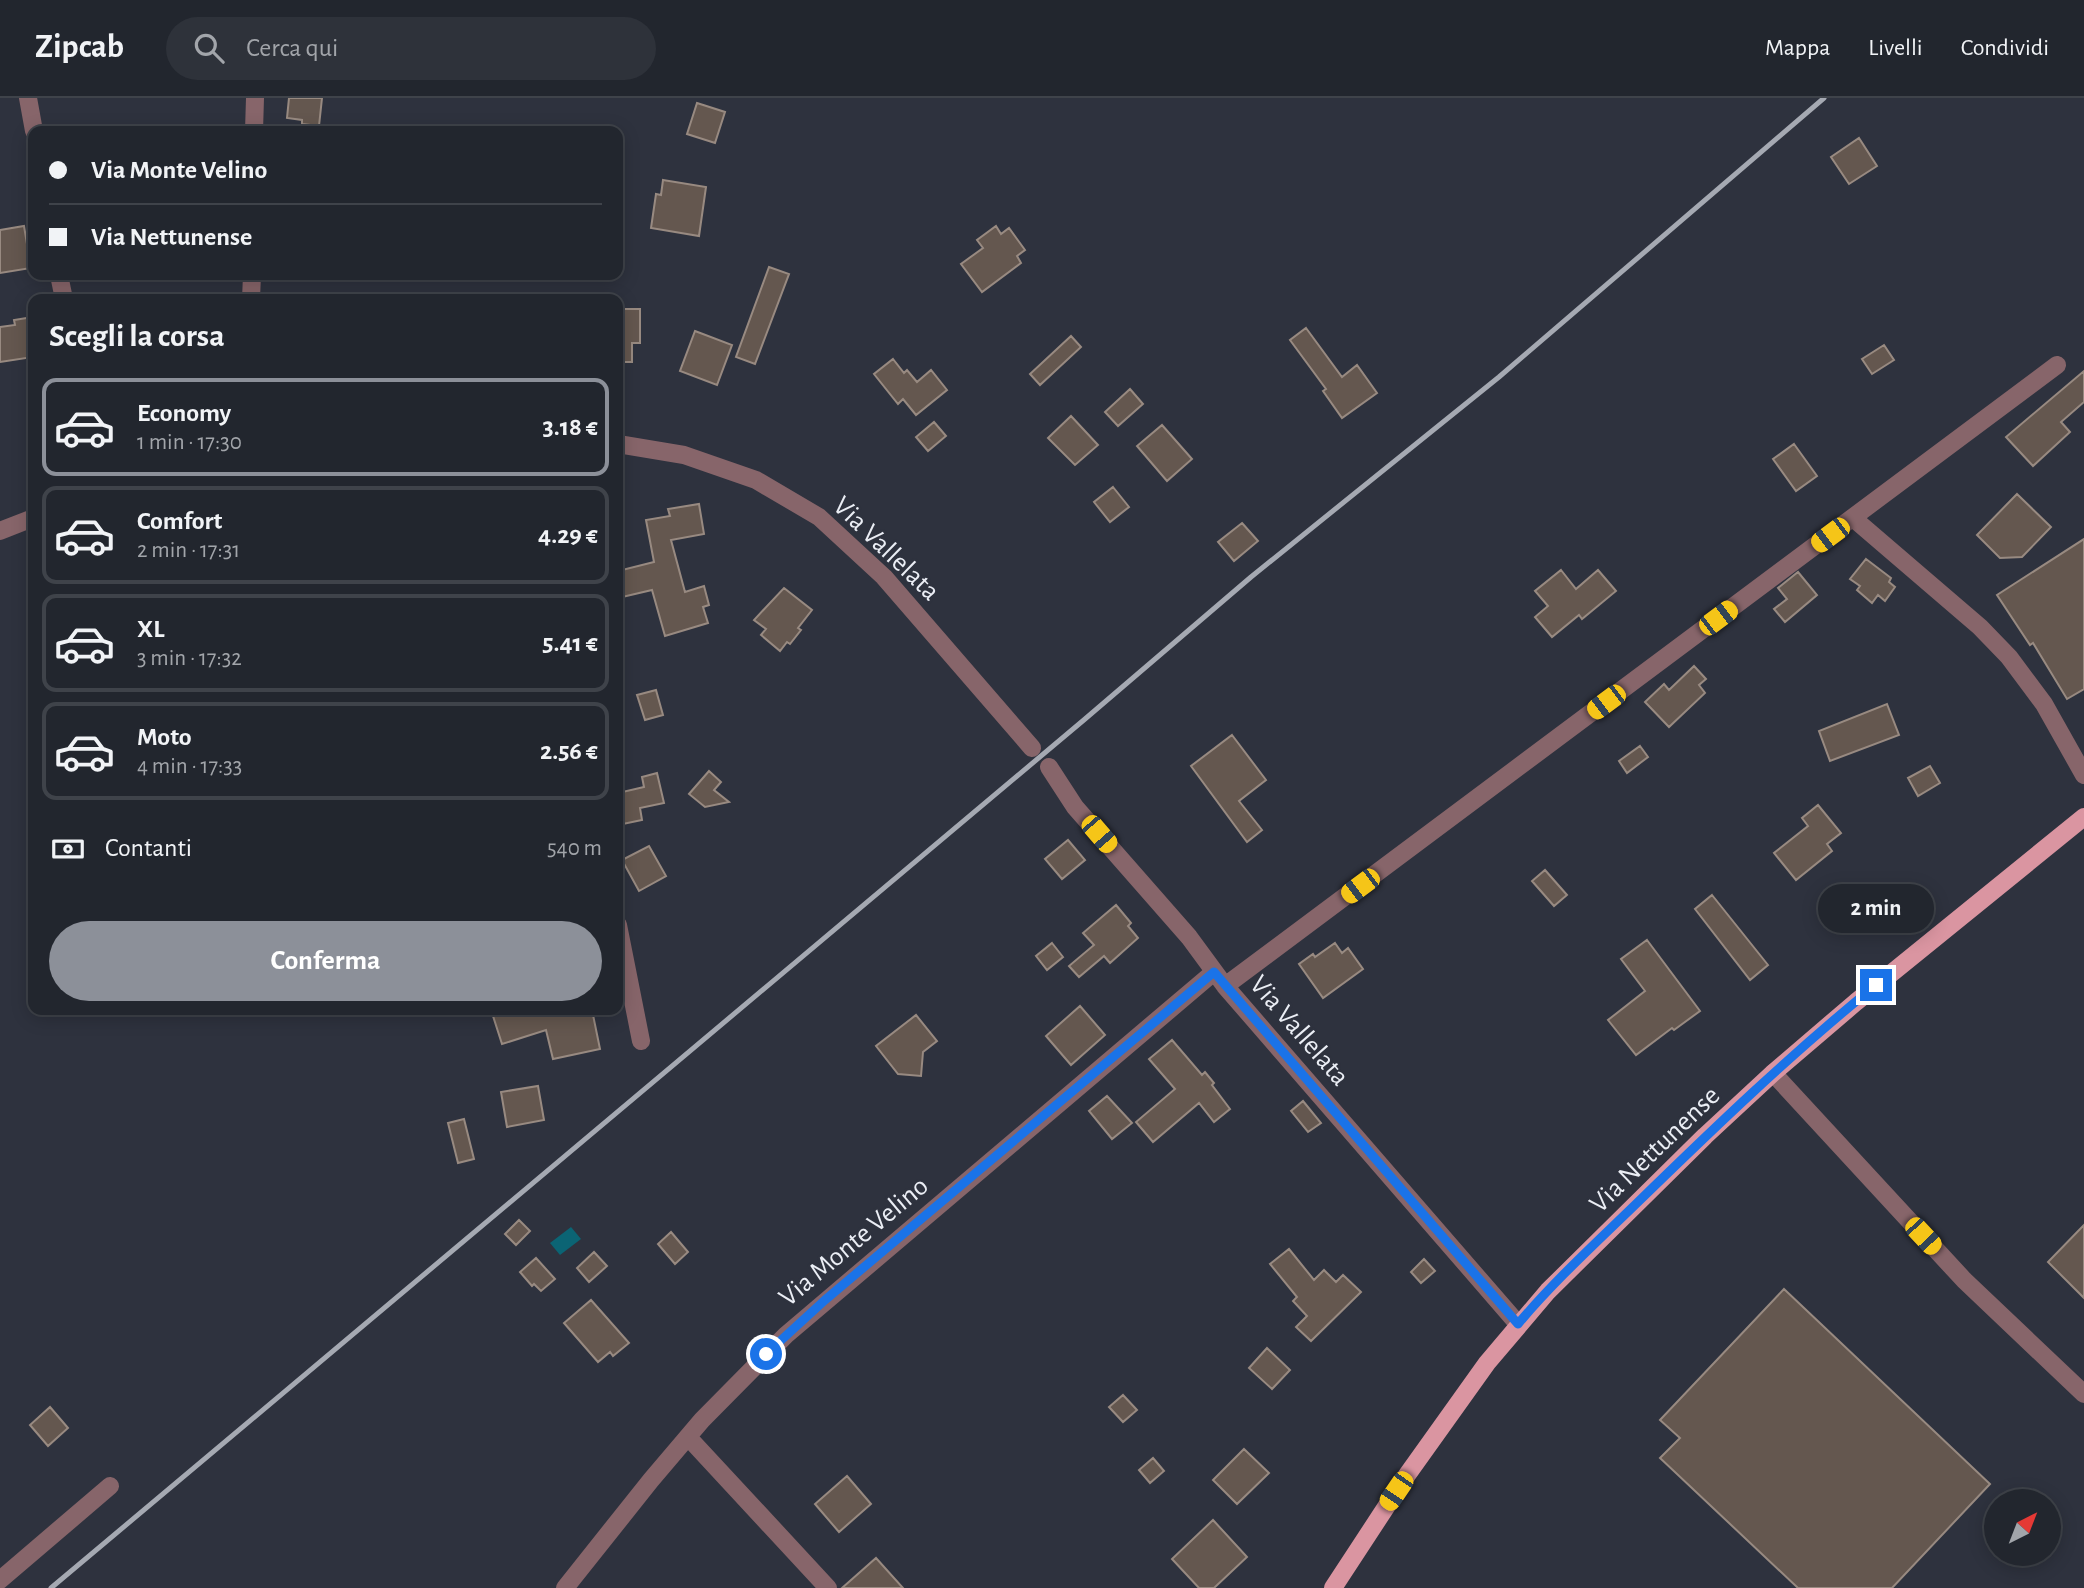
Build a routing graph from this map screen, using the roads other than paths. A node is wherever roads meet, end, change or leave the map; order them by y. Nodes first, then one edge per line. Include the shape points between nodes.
1 (28, 98) edge
2 (255, 98) edge
3 (33, 126) edge
4 (254, 126) edge
5 (2057, 365) dead end
6 (623, 445) edge
7 (1853, 518) junction
8 (28, 520) edge
9 (0, 531) edge
10 (1032, 748) dead end
11 (1049, 767) dead end
12 (2084, 775) edge
13 (2084, 817) edge
14 (623, 950) edge
15 (1220, 979) junction
16 (641, 1041) dead end
17 (1773, 1073) junction
18 (1518, 1324) junction
19 (2084, 1394) edge
20 (688, 1437) junction
21 (110, 1486) dead end
22 (0, 1580) edge
23 (565, 1588) edge
24 (828, 1588) edge
25 (1333, 1588) edge

1 - 3 street
2 - 4 street
5 - 7 street, Via Monte Velino
6 - 10 street, Via Vallelata via 684,455 756,480 819,517 884,577
7 - 12 street via 2009,657 2044,704
7 - 15 street, Via Monte Velino
8 - 9 street
11 - 15 street, Via Vallelata via 1075,807
13 - 17 main road, Via Nettunense
14 - 16 street
15 - 18 street, Via Vallelata
15 - 20 street, Via Monte Velino via 805,1317
17 - 18 main road, Via Nettunense
17 - 19 street via 1964,1280
18 - 25 main road, Via Nettunense via 1407,1475
20 - 23 street, Via Monte Velino
20 - 24 street
21 - 22 street

